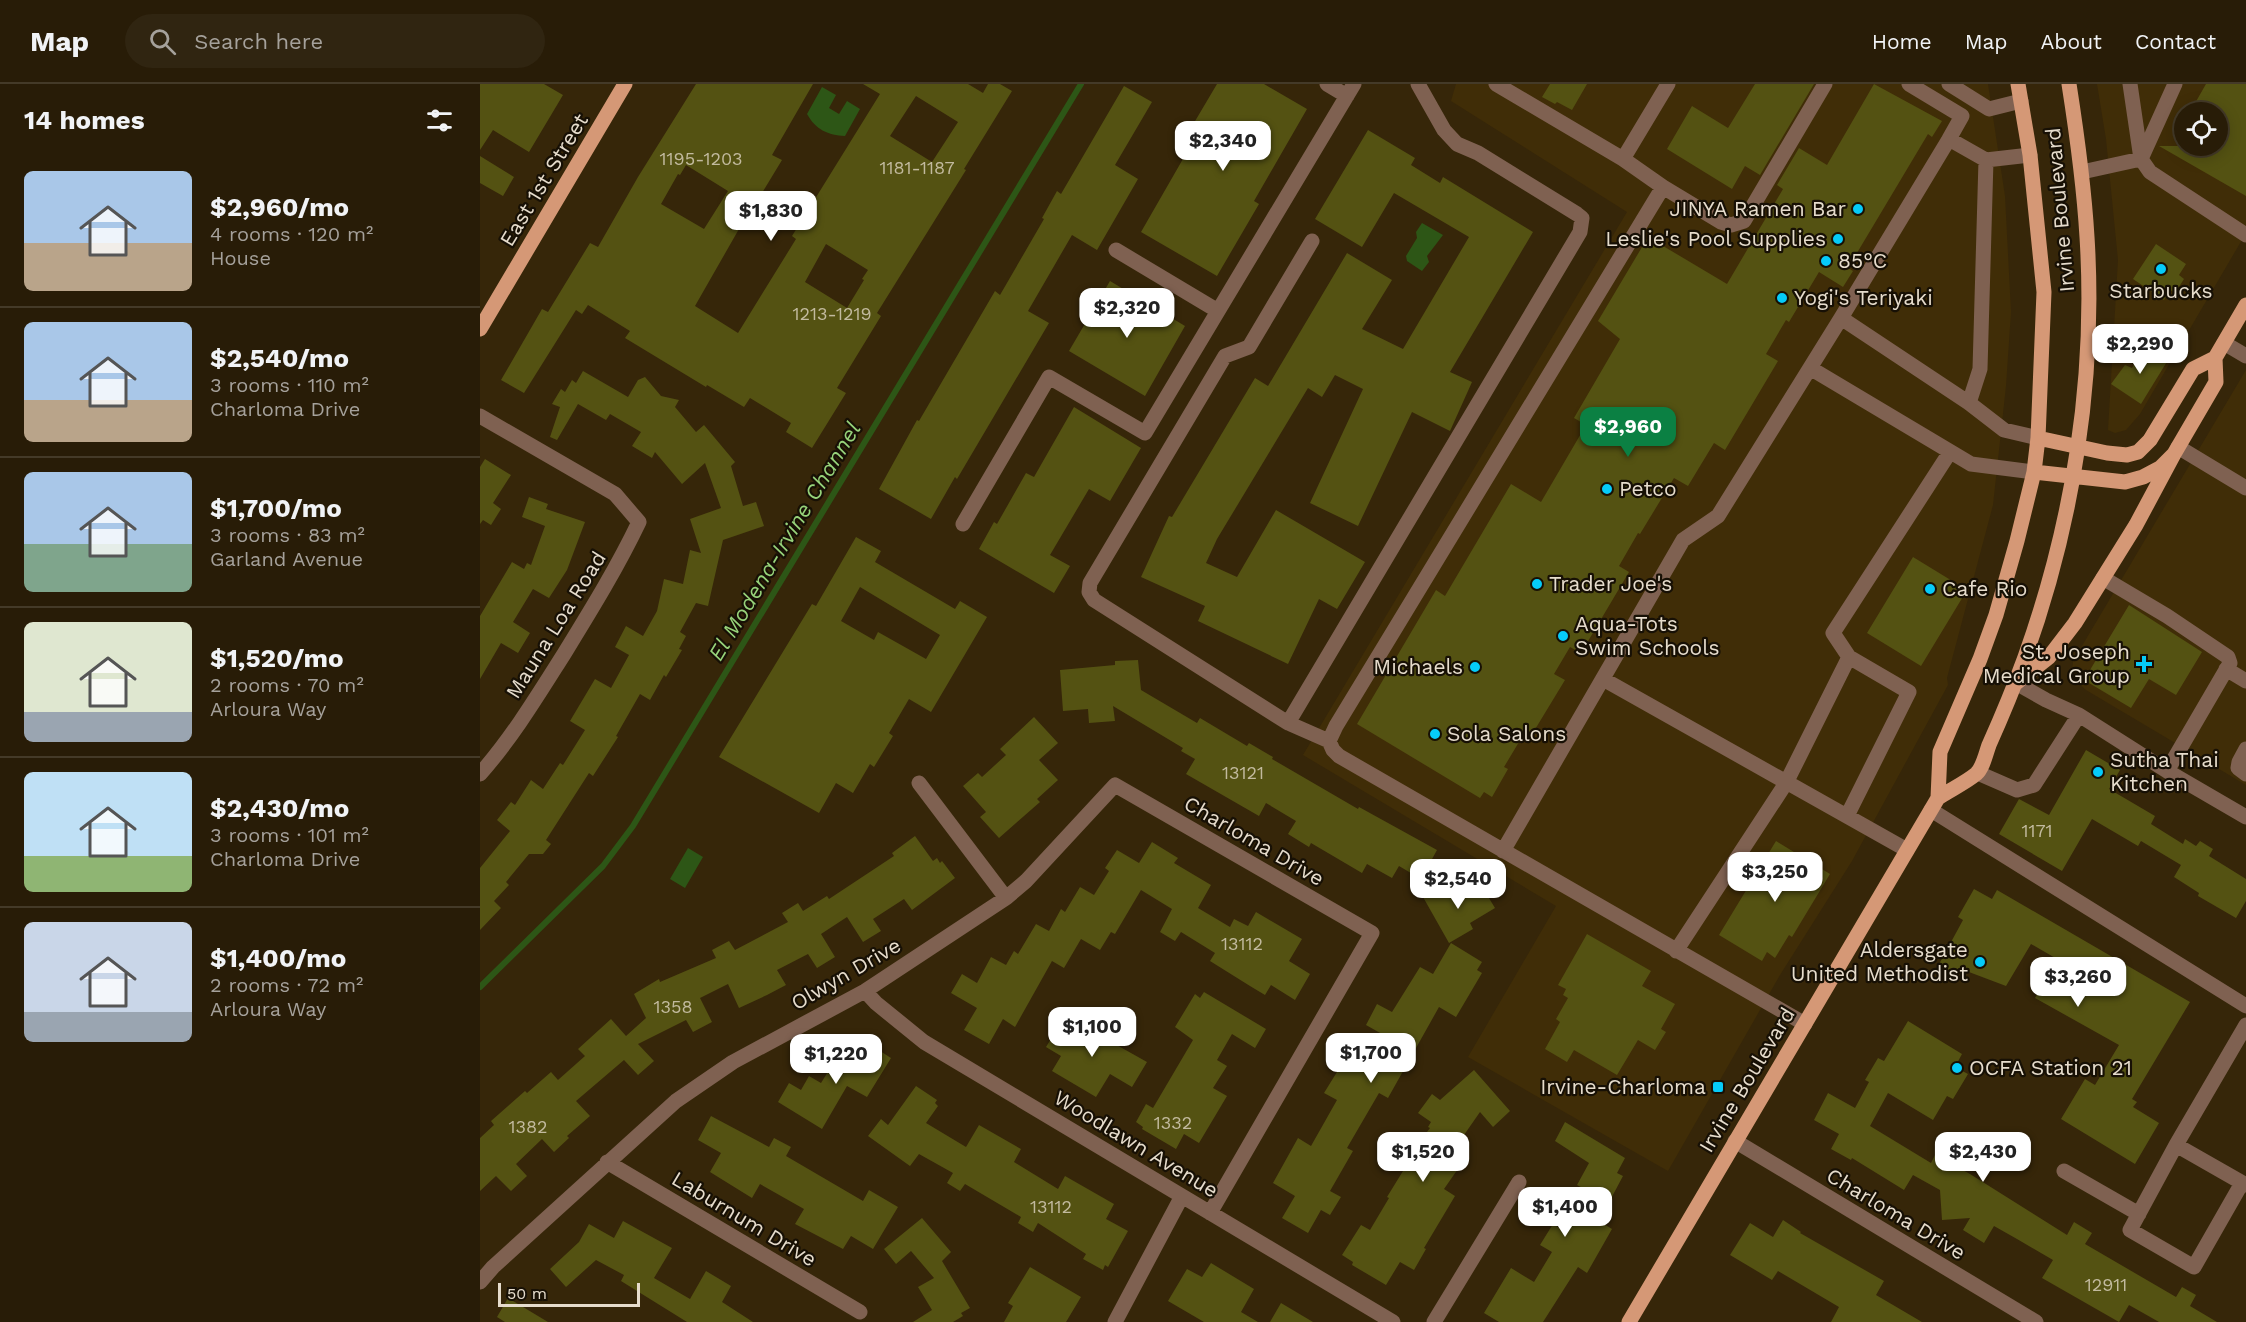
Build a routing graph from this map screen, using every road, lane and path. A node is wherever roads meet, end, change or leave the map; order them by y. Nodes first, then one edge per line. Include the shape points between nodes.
1 (625, 84) edge
2 (1327, 84) edge
3 (1418, 84) edge
4 (1496, 84) edge
5 (1668, 84) edge
6 (1825, 84) edge
7 (1909, 84) edge
8 (1949, 84) edge
9 (2018, 84) edge
10 (2069, 84) edge
11 (2130, 84) edge
12 (2175, 84) edge
13 (1350, 90) edge
14 (2021, 101) junction
15 (1948, 139) junction
16 (2030, 154) junction
17 (1623, 159) junction
18 (2141, 159) junction
19 (1986, 160) junction
20 (2082, 172) junction
21 (1663, 187) junction
22 (2246, 235) edge
23 (1312, 241) dead end
24 (1116, 250) dead end
25 (2246, 307) edge
26 (1218, 311) junction
27 (1841, 318) junction
28 (480, 329) edge
29 (2224, 343) junction
30 (2246, 356) edge
31 (2215, 358) junction
32 (1810, 368) junction
33 (1969, 403) junction
34 (480, 416) edge
35 (2038, 438) junction
36 (2078, 448) junction
37 (2176, 451) junction
38 (1950, 452) junction
39 (2034, 472) junction
40 (2073, 477) junction
41 (2246, 488) edge
42 (963, 524) dead end
43 (2103, 578) junction
44 (1849, 657) junction
45 (2226, 669) junction
46 (1603, 679) junction
47 (2246, 681) edge
48 (2016, 683) junction
49 (2079, 715) junction
50 (1288, 723) junction
51 (1329, 741) junction
52 (2246, 749) edge
53 (2168, 771) junction
54 (1978, 772) junction
55 (480, 774) edge
56 (2246, 774) edge
57 (919, 783) dead end
58 (1786, 783) junction
59 (1115, 785) joint
60 (1934, 804) junction
61 (1847, 816) junction
62 (2246, 817) edge
63 (1907, 850) junction
64 (1503, 851) junction
65 (1006, 898) junction
66 (1676, 951) junction
67 (865, 991) junction
68 (2246, 1006) edge
69 (1805, 1024) junction
70 (2246, 1025) edge
71 (1735, 1141) junction
72 (2176, 1145) junction
73 (607, 1162) junction
74 (2064, 1171) dead end
75 (1519, 1182) dead end
76 (2244, 1184) edge
77 (1182, 1196) junction
78 (1210, 1213) junction
79 (2139, 1214) junction
80 (480, 1282) edge
81 (860, 1312) dead end
82 (1115, 1322) edge
83 (1393, 1322) edge
84 (1434, 1322) edge
85 (1629, 1322) edge
86 (2036, 1322) edge

1 - 28 main road, East 1st Street
2 - 13 street
3 - 50 street via 1456,144 1478,153 1577,214 1582,225
4 - 17 street
5 - 17 street
6 - 21 street via 1744,221 1731,225 1721,222
7 - 15 street via 1962,116
8 - 14 street via 1989,109
9 - 14 main road, Irvine Boulevard
10 - 20 main road, Irvine Boulevard
11 - 18 street
12 - 18 street
13 - 26 street
14 - 16 main road, Irvine Boulevard
15 - 19 street
15 - 27 street
16 - 19 street
16 - 35 main road, Irvine Boulevard via 2044,292
17 - 21 street
18 - 20 street
18 - 22 street via 2150,172
19 - 33 street via 1980,369
20 - 36 main road, Irvine Boulevard via 2089,316
21 - 51 street
23 - 50 street via 1249,347 1225,356 1090,583 1089,592 1094,600
24 - 26 street
25 - 29 main road
26 - 42 street via 1145,433 1049,377
27 - 32 street
27 - 33 street
29 - 30 street
29 - 31 main road
31 - 36 main road via 2193,369 2150,440 2138,452 2127,455
31 - 37 main road via 2216,382
32 - 38 street
32 - 46 street via 1718,516 1683,540
33 - 35 street via 2004,430
34 - 55 street, Mauna Loa Road via 615,494 639,522 618,567 547,682
35 - 36 main road
35 - 39 main road, Irvine Boulevard
36 - 40 main road, Irvine Boulevard
37 - 40 main road via 2160,468 2125,482
37 - 41 street
37 - 43 main road
38 - 39 street via 1971,464
38 - 44 street via 1833,633
39 - 40 main road
39 - 60 main road, Irvine Boulevard via 1996,615 1940,752
40 - 48 main road, Irvine Boulevard via 2055,564
43 - 45 street via 2228,657
43 - 48 main road via 2049,657
44 - 58 street
44 - 61 street via 1909,692
45 - 47 street
45 - 53 street
46 - 58 street
46 - 64 street
48 - 49 street
48 - 54 main road, Irvine Boulevard
49 - 53 street
49 - 54 street via 2034,785 2017,790
50 - 51 street
51 - 64 street via 1339,756
52 - 56 street via 2238,768
53 - 62 street
54 - 60 main road, Irvine Boulevard
57 - 65 street
58 - 61 street
58 - 66 street
59 - 65 street, Olwyn Drive
59 - 78 street, Charloma Drive via 1372,933
60 - 63 main road, Irvine Boulevard
60 - 68 street
61 - 63 street
63 - 69 main road, Irvine Boulevard
64 - 66 street
65 - 67 street, Olwyn Drive
66 - 69 street
67 - 73 street, Olwyn Drive via 732,1062 676,1101
67 - 77 street, Woodlawn Avenue via 924,1042
69 - 71 main road, Irvine Boulevard
70 - 72 street
71 - 85 main road, Irvine Boulevard
71 - 86 street, Charloma Drive
72 - 76 street
72 - 79 street
73 - 80 street, Olwyn Drive
73 - 81 street, Laburnum Drive
74 - 79 street
75 - 84 street
76 - 79 street via 2194,1267 2130,1230
77 - 78 street, Woodlawn Avenue
77 - 82 street
78 - 83 street, Woodlawn Avenue

